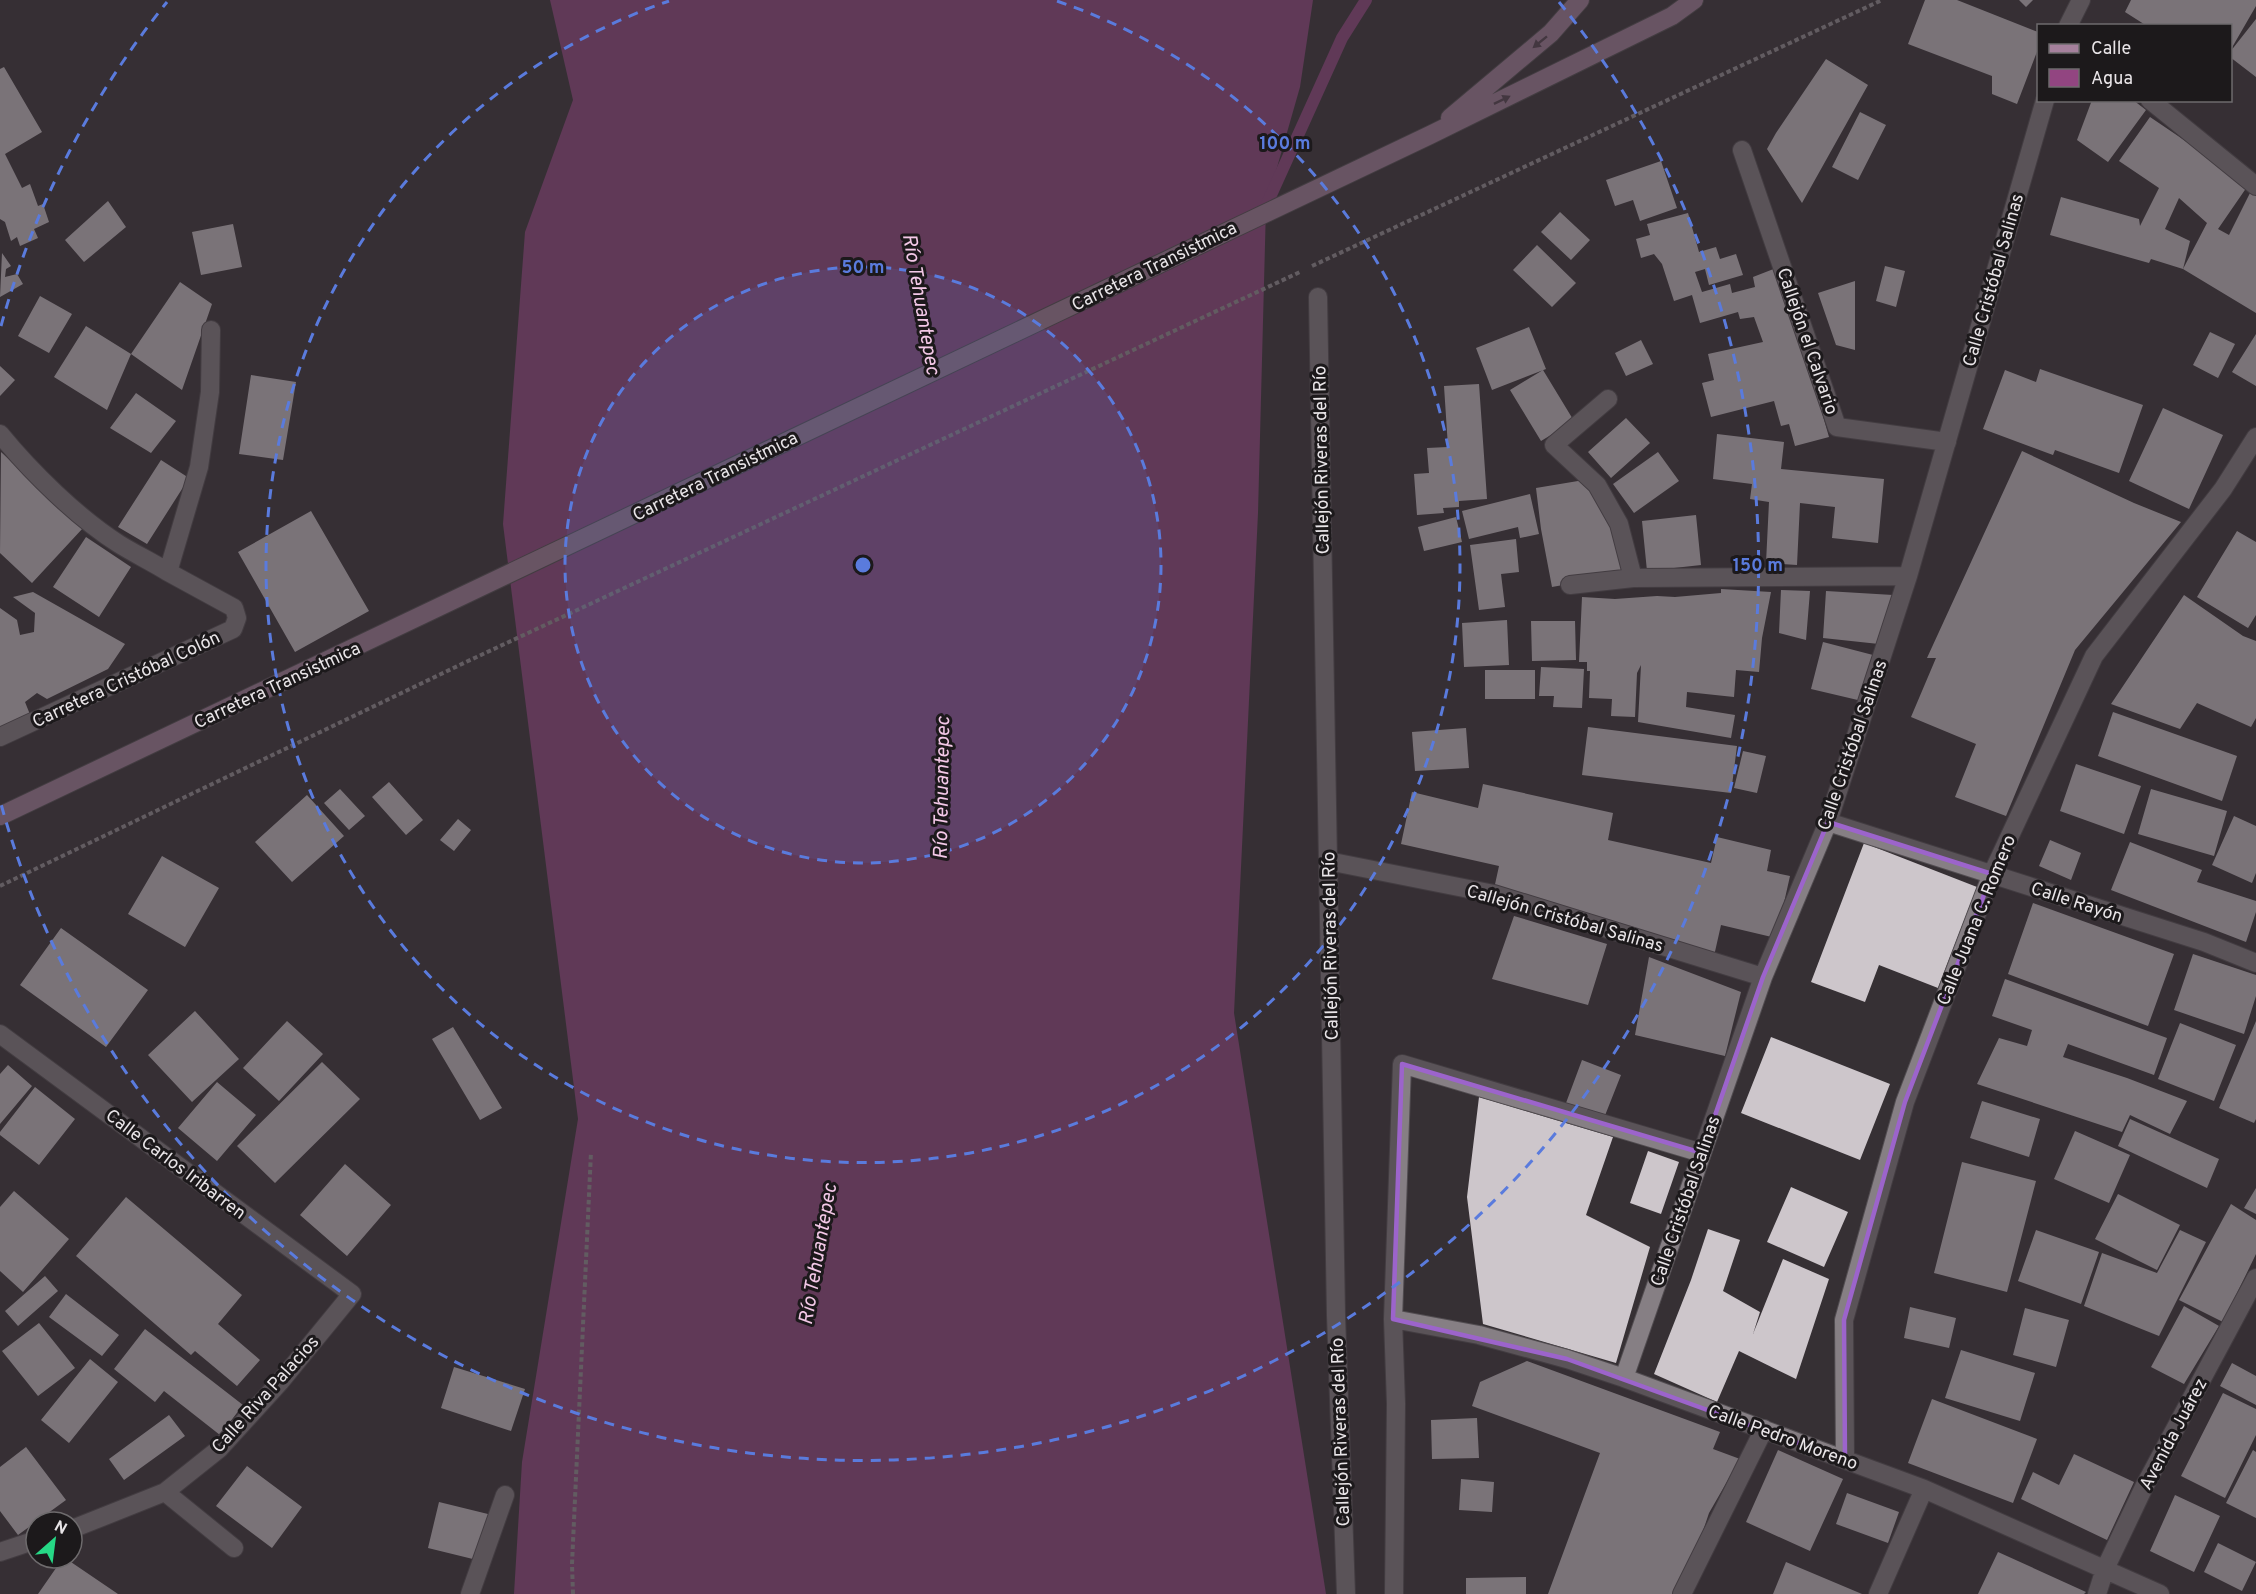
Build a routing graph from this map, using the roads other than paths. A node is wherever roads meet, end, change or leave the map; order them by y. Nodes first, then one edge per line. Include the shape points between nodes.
1 (1580, 0) edge
2 (1694, 0) edge
3 (2081, 0) edge
4 (2069, 24) edge
5 (2043, 102) edge
6 (2152, 102) edge
7 (1430, 135) junction
8 (1742, 150) dead end
9 (2256, 186) edge
10 (1318, 297) dead end
11 (211, 330) dead end
12 (1608, 399) dead end
13 (0, 434) edge
14 (2256, 437) edge
15 (1947, 442) junction
16 (168, 572) junction
17 (1908, 576) junction
18 (1633, 578) junction
19 (1570, 585) dead end
20 (0, 737) edge
21 (0, 816) edge
22 (1828, 822) junction
23 (1328, 861) junction
24 (1992, 874) junction
25 (2256, 963) edge
26 (1763, 977) junction
27 (0, 1034) edge
28 (1702, 1153) junction
29 (2256, 1278) edge
30 (352, 1294) joint
31 (1393, 1319) junction
32 (1624, 1378) junction
33 (1764, 1429) junction
34 (1845, 1460) junction
35 (1923, 1489) junction
36 (165, 1492) junction
37 (505, 1494) dead end
38 (84, 1523) edge
39 (24, 1544) edge
40 (234, 1548) dead end
41 (0, 1552) edge
42 (2105, 1569) junction
43 (470, 1594) edge
44 (1346, 1594) edge
45 (1394, 1594) edge
46 (1682, 1594) edge
47 (1878, 1594) edge
48 (2097, 1594) edge
49 (2160, 1594) edge

1 -> 7 main road, Carretera Transistmica via 1551,33
7 -> 2 main road, Carretera Transistmica via 1672,16
3 - 4 street
5 - 15 street, Calle Cristóbal Salinas
6 - 9 street
7 - 21 main road, Carretera Transistmica
8 - 15 street, Callejón el Calvario via 1837,427
10 - 23 street, Callejón Riveras del Río
11 - 16 street via 210,392 199,467
12 - 18 street via 1554,445 1596,485 1619,524
13 - 16 street via 23,462 91,524
14 - 24 street, Calle Juana C. Romero via 2223,489 2094,656
15 - 17 street, Calle Cristóbal Salinas
16 - 20 street, Carretera Cristóbal Colón via 234,608 237,618 232,629
17 - 18 street
17 - 22 street, Calle Cristóbal Salinas
18 - 19 street
22 - 24 street, Calle Rayón
22 - 26 street, Calle Cristóbal Salinas
23 - 26 street, Callejón Cristóbal Salinas via 1494,894
23 - 44 street, Callejón Riveras del Río via 1336,1315
24 - 25 street, Calle Rayón via 2204,942
24 - 34 street, Calle Juana C. Romero via 1905,1102 1844,1320
26 - 28 street, Calle Cristóbal Salinas
27 - 30 street, Calle Carlos Iribarren
28 - 31 street via 1402,1064
28 - 32 street, Calle Cristóbal Salinas
29 - 42 street, Avenida Juárez via 2144,1487
30 - 36 street, Calle Riva Palacios via 219,1449
31 - 32 street, Calle Pedro Moreno via 1479,1335
31 - 45 street
32 - 33 street, Calle Pedro Moreno
33 - 34 street, Calle Pedro Moreno
33 - 46 street
34 - 35 street, Calle Pedro Moreno
35 - 42 street, Calle Pedro Moreno
35 - 47 street
36 - 38 street, Calle Riva Palacios
36 - 40 street
37 - 43 street
39 - 41 street
42 - 48 street, Avenida Juárez
42 - 49 street, Calle Pedro Moreno

